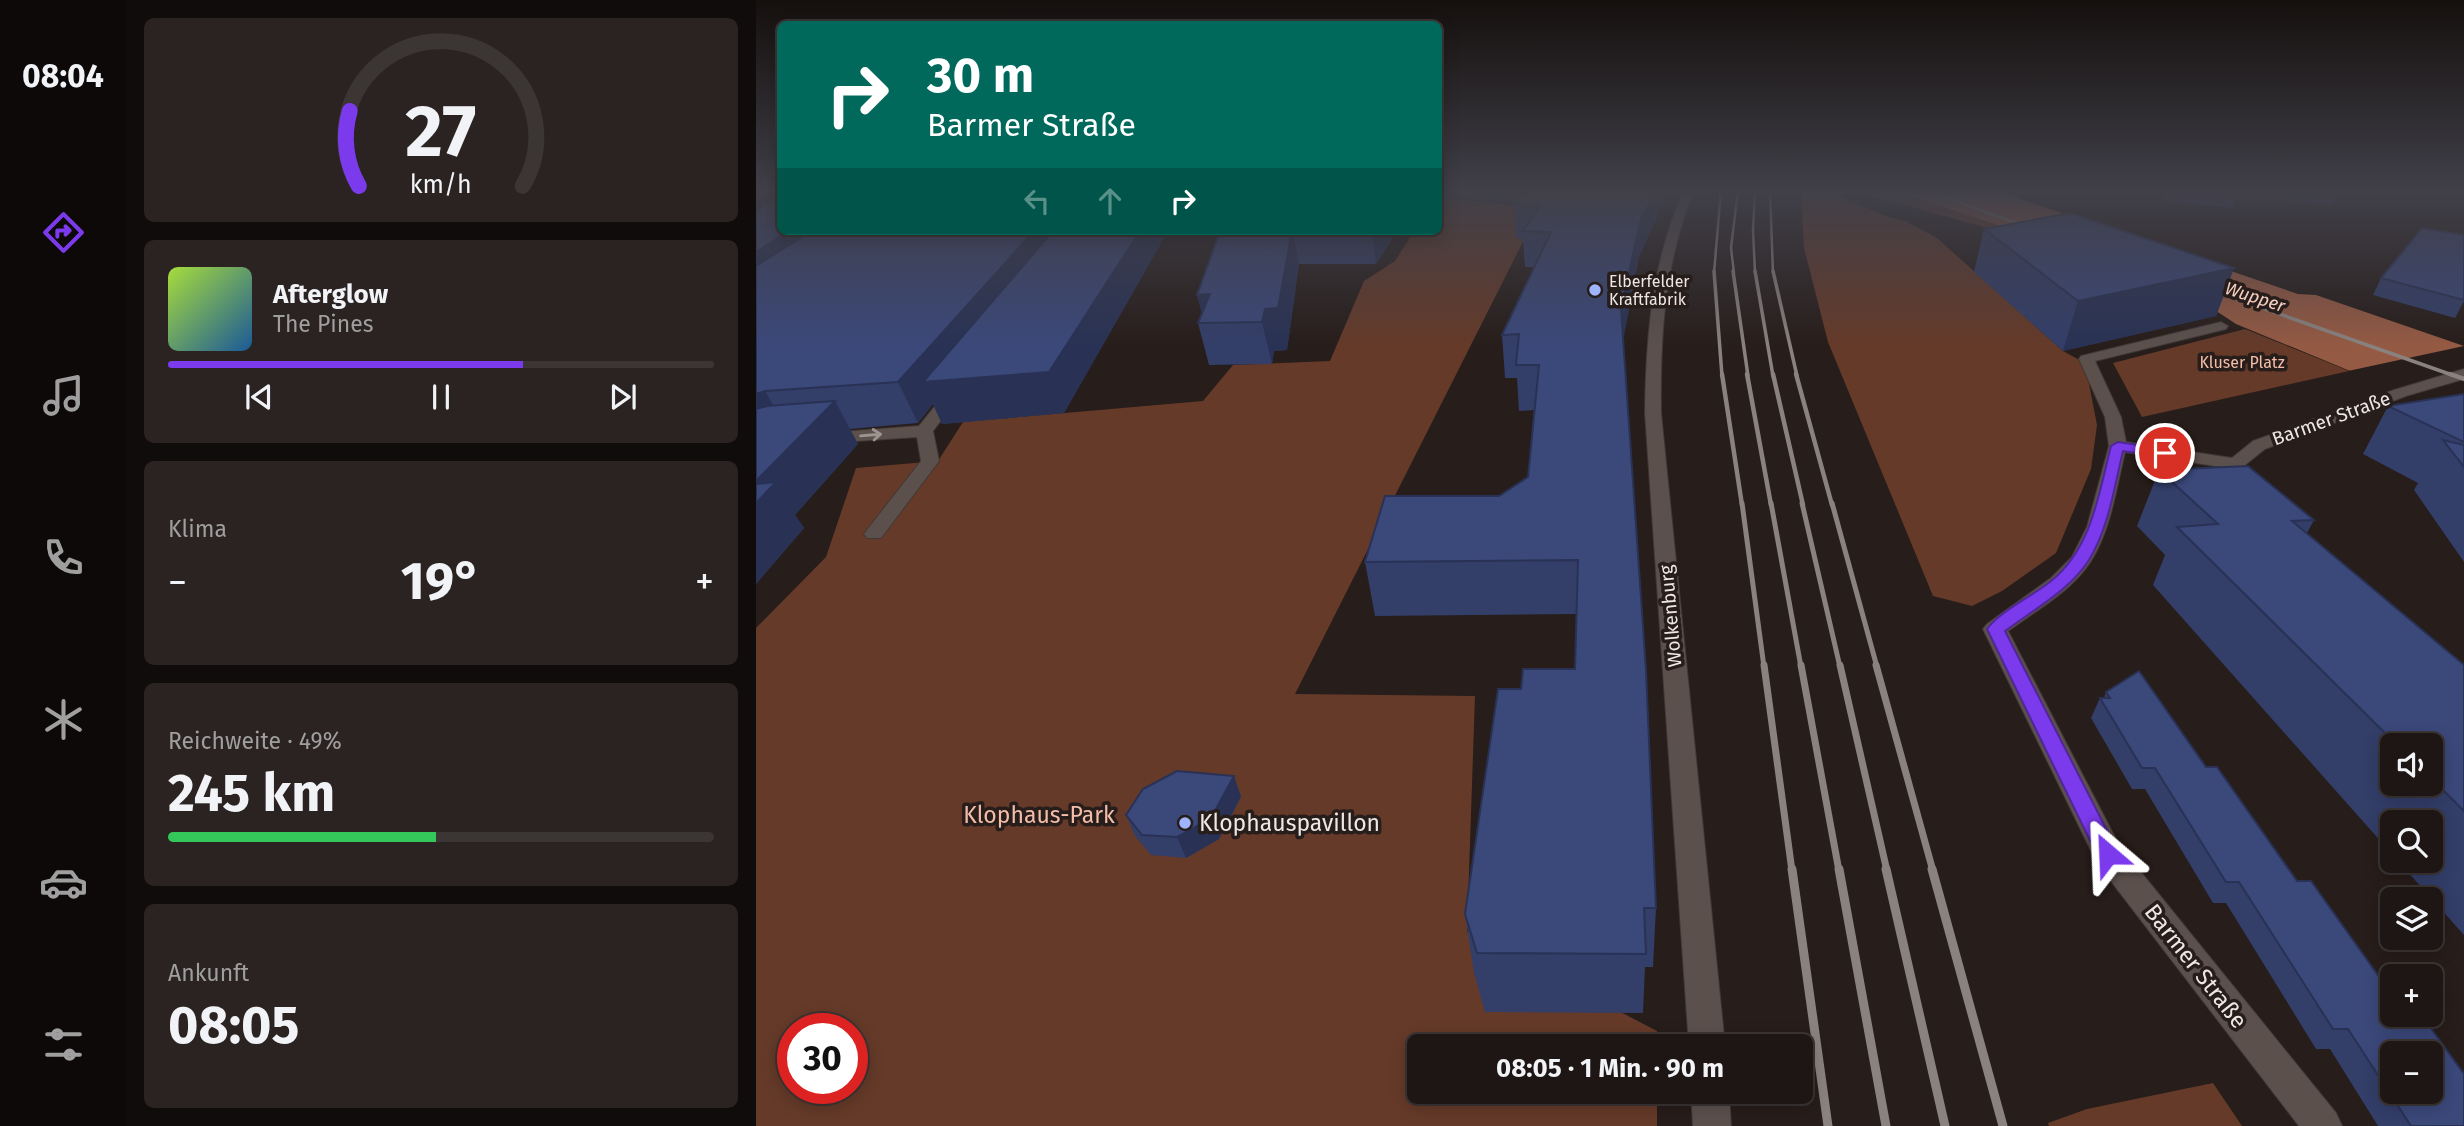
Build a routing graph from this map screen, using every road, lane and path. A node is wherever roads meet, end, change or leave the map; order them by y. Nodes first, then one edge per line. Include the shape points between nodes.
1 (1669, 243) edge
2 (2221, 326) dead end
3 (2464, 374) edge
4 (963, 382) edge
5 (924, 430) junction
6 (802, 440) edge
7 (2118, 446) junction
8 (2236, 464) junction
9 (2260, 511) edge
10 (874, 534) dead end
11 (1706, 1034) edge
12 (1711, 1104) edge
13 (1712, 1126) edge
14 (2323, 1126) edge

1 - 11 street, Wolkenburg via 1654,336 1653,413
2 - 7 street via 2086,359 2113,417
3 - 8 street, Barmer Straße via 2259,445
4 - 5 street
6 -> 5 street
5 - 10 street via 930,461
7 - 8 street
7 - 14 street, Barmer Straße via 2097,527 2081,560 2059,583 1996,629 2108,854
8 - 9 street via 2250,502
12 - 13 street

